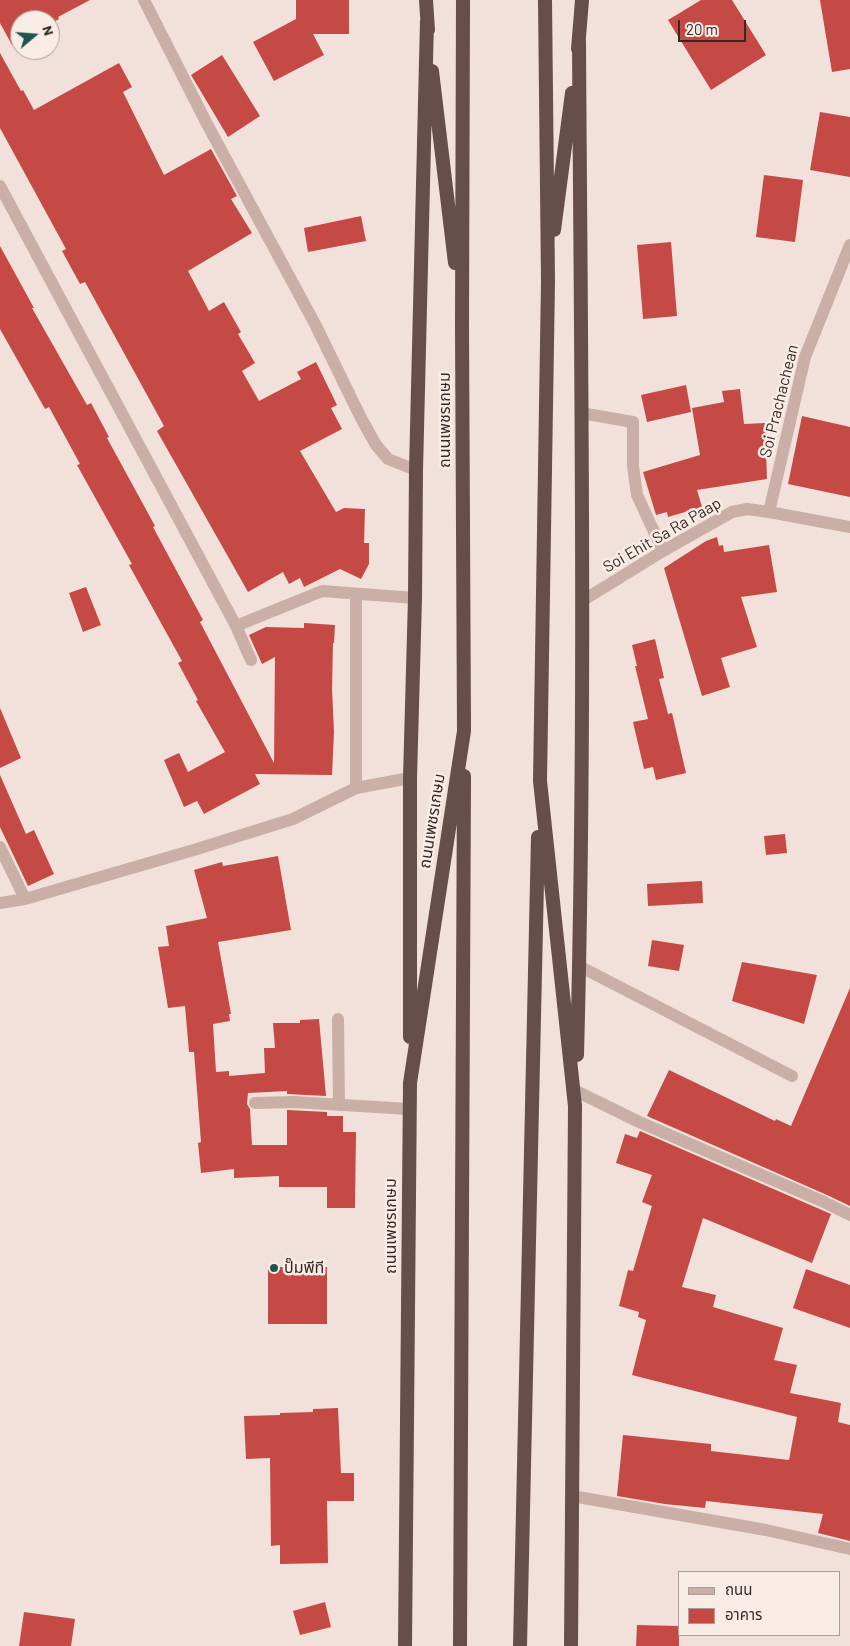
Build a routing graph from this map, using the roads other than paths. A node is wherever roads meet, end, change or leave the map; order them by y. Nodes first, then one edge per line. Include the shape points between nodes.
1 (144, 0) edge
2 (426, 0) edge
3 (464, 0) edge
4 (545, 0) edge
5 (582, 0) edge
6 (427, 22) junction
7 (579, 41) junction
8 (0, 186) edge
9 (850, 245) edge
10 (548, 281) junction
11 (462, 326) junction
12 (581, 413) junction
13 (416, 470) junction
14 (769, 512) junction
15 (850, 527) edge
16 (663, 551) junction
17 (356, 594) junction
18 (415, 598) junction
19 (582, 601) junction
20 (236, 626) junction
21 (251, 660) dead end
22 (464, 731) junction
23 (410, 778) junction
24 (540, 781) junction
25 (356, 788) junction
26 (0, 847) edge
27 (25, 899) junction
28 (0, 903) edge
29 (579, 966) junction
30 (338, 1019) dead end
31 (792, 1076) dead end
32 (410, 1083) junction
33 (576, 1091) junction
34 (255, 1103) dead end
35 (339, 1104) junction
36 (575, 1106) junction
37 (409, 1109) junction
38 (850, 1216) edge
39 (572, 1496) junction
40 (850, 1549) edge
41 (405, 1646) edge
42 (460, 1646) edge
43 (520, 1646) edge
44 (571, 1646) edge

1 - 13 street via 376,445 388,459
2 - 6 highway
3 - 11 highway, ถนนเพชรเกษม
4 - 10 highway
5 - 7 highway
6 - 11 highway
6 - 13 highway
7 - 10 highway
7 - 12 highway
8 - 20 street
9 - 14 street, Soi Prachachean via 805,356
10 - 24 highway
11 - 22 highway, ถนนเพชรเกษม
12 - 16 street via 634,422 633,466 637,495
12 - 19 highway
13 - 18 highway
14 - 15 street, Soi Ehit Sa Ra Paap
14 - 16 street, Soi Ehit Sa Ra Paap via 747,509 732,512
16 - 19 street, Soi Ehit Sa Ra Paap
17 - 18 street
17 - 20 street via 322,592
17 - 25 street
18 - 23 highway
19 - 29 highway
20 - 21 street
22 - 32 highway, ถนนเพชรเกษม
22 - 42 highway
23 - 25 street
23 - 32 highway
24 - 36 highway
24 - 43 highway
25 - 27 street via 293,819
26 - 27 street
27 - 28 street
29 - 31 street
29 - 33 highway
30 - 35 street
32 - 37 highway, ถนนเพชรเกษม
33 - 36 highway
33 - 38 street
34 - 35 street
35 - 37 street
36 - 39 highway
37 - 41 highway, ถนนเพชรเกษม
39 - 40 street via 766,1530
39 - 44 highway

